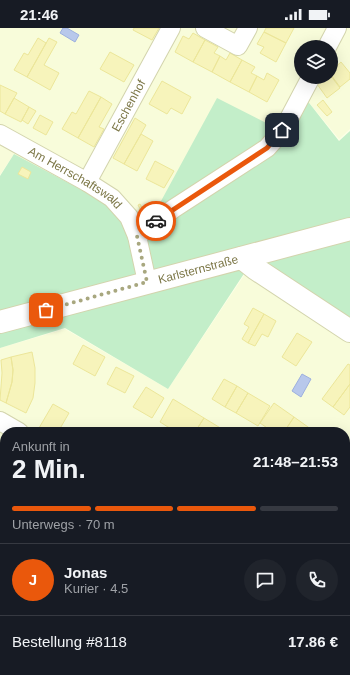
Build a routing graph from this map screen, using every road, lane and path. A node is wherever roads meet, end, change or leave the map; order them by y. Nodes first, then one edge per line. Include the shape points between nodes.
1 (170, 28) edge
2 (205, 28) edge
3 (248, 28) edge
4 (337, 28) edge
5 (331, 40) edge
6 (307, 84) edge
7 (0, 134) edge
8 (87, 182) junction
9 (350, 229) edge
10 (137, 236) junction
11 (242, 258) junction
12 (147, 282) junction
13 (0, 322) edge
14 (350, 331) edge
15 (0, 421) edge
16 (10, 427) edge

1 - 8 street, Eschenhof
2 - 3 street via 238,46
4 - 5 street
6 - 10 street via 282,130 267,148 173,209
7 - 8 street, Am Herrschaftswald
8 - 10 street, Am Herrschaftswald via 112,198 128,217
9 - 11 street, Karlsternstraße
10 - 12 street, Am Herrschaftswald
11 - 12 street, Karlsternstraße
11 - 14 street
12 - 13 street, Karlsternstraße
15 - 16 street

